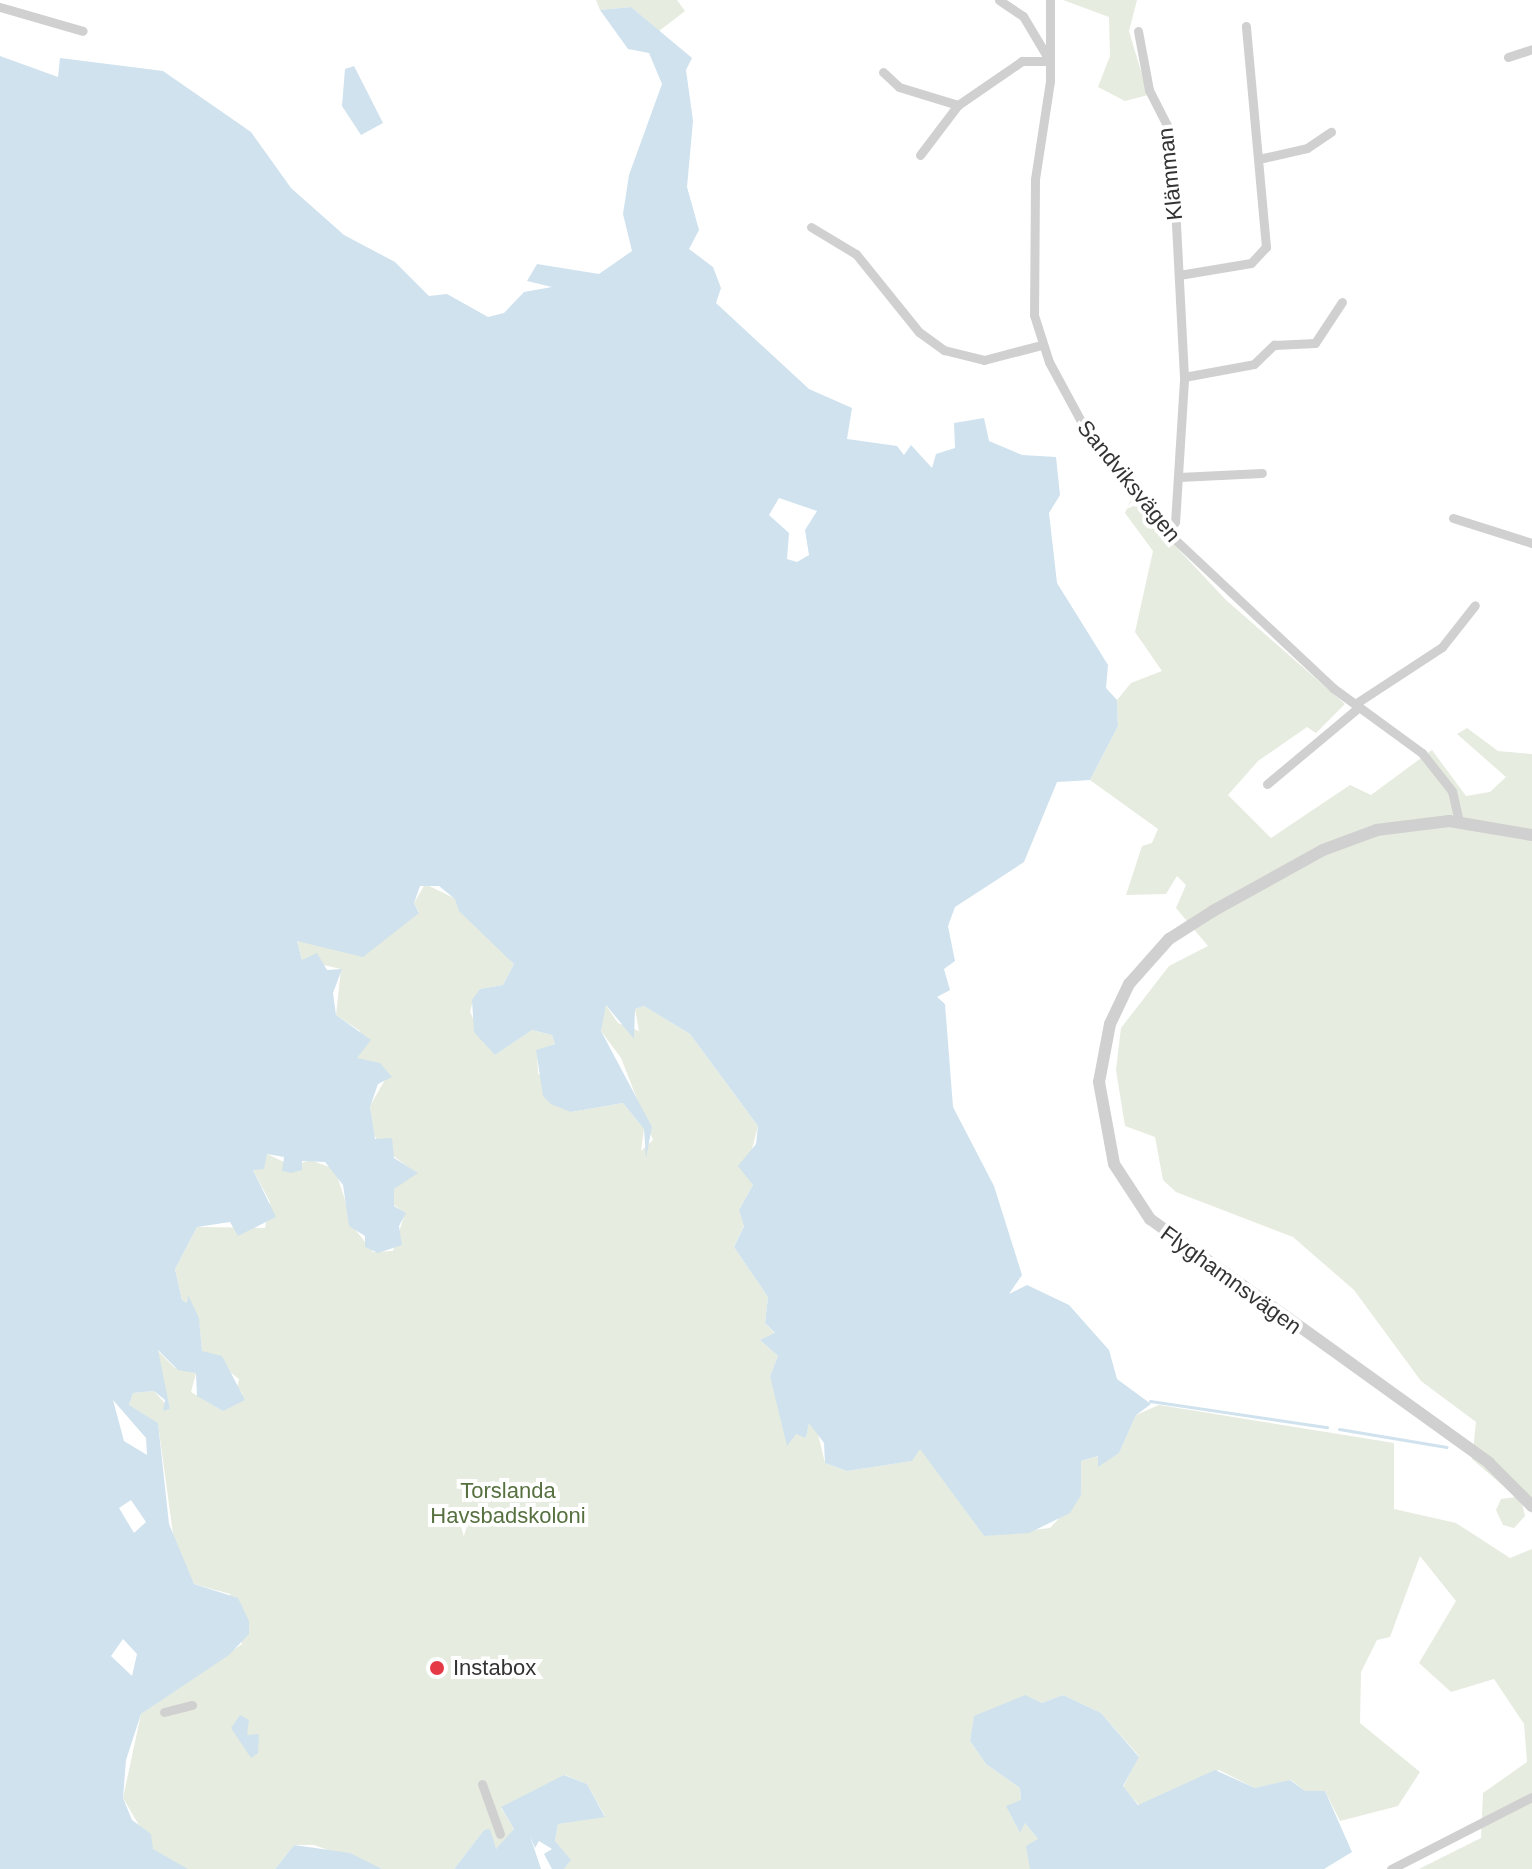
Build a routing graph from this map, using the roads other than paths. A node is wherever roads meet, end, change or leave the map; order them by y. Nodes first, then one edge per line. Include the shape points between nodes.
1 (999, 0) edge
2 (1050, 0) edge
3 (0, 7) edge
4 (1246, 26) dead end
5 (83, 31) dead end
6 (1138, 31) dead end
7 (1532, 49) edge
8 (1508, 57) dead end
9 (1050, 61) junction
10 (883, 72) dead end
11 (958, 105) junction
12 (1331, 132) dead end
13 (920, 155) dead end
14 (1263, 158) junction
15 (811, 227) dead end
16 (1179, 275) junction
17 (1342, 302) dead end
18 (1041, 345) junction
19 (1184, 377) junction
20 (1262, 473) dead end
21 (1179, 477) junction
22 (1453, 518) dead end
23 (1167, 532) junction
24 (1532, 543) edge
25 (1475, 605) dead end
26 (1357, 705) junction
27 (1267, 784) dead end
28 (1459, 822) junction
29 (1532, 835) edge
30 (1532, 1506) edge
31 (192, 1705) dead end
32 (164, 1712) dead end
33 (482, 1784) dead end
34 (1532, 1797) edge
35 (500, 1834) dead end
36 (1391, 1869) edge

1 - 9 street via 1023,16
2 - 9 street, Sandviksvägen
3 - 5 street
4 - 14 street
6 - 16 street, Klämman via 1171,145
7 - 8 street
9 - 11 street via 1022,61
9 - 18 street, Sandviksvägen via 1035,179 1034,315
10 - 11 street via 899,87
11 - 13 street
12 - 14 street via 1307,148
14 - 16 street via 1264,253 1251,263
15 - 18 street via 856,254 919,332 944,350 984,360
16 - 19 street, Klämman
17 - 19 street via 1315,343 1274,345 1254,364
18 - 23 street, Sandviksvägen via 1088,434
19 - 21 street, Klämman
20 - 21 street
21 - 23 street, Klämman
22 - 24 street
23 - 26 street, Sandviksvägen
25 - 26 street via 1442,647
26 - 27 street
26 - 28 street, Sandviksvägen via 1436,767
28 - 29 street, Flyghamnsvägen
28 - 30 street, Flyghamnsvägen via 1396,826 1341,842 1169,939 1129,984 1110,1024 1101,1114 1123,1183 1164,1233 1489,1463
31 - 32 street
33 - 35 street
34 - 36 street

